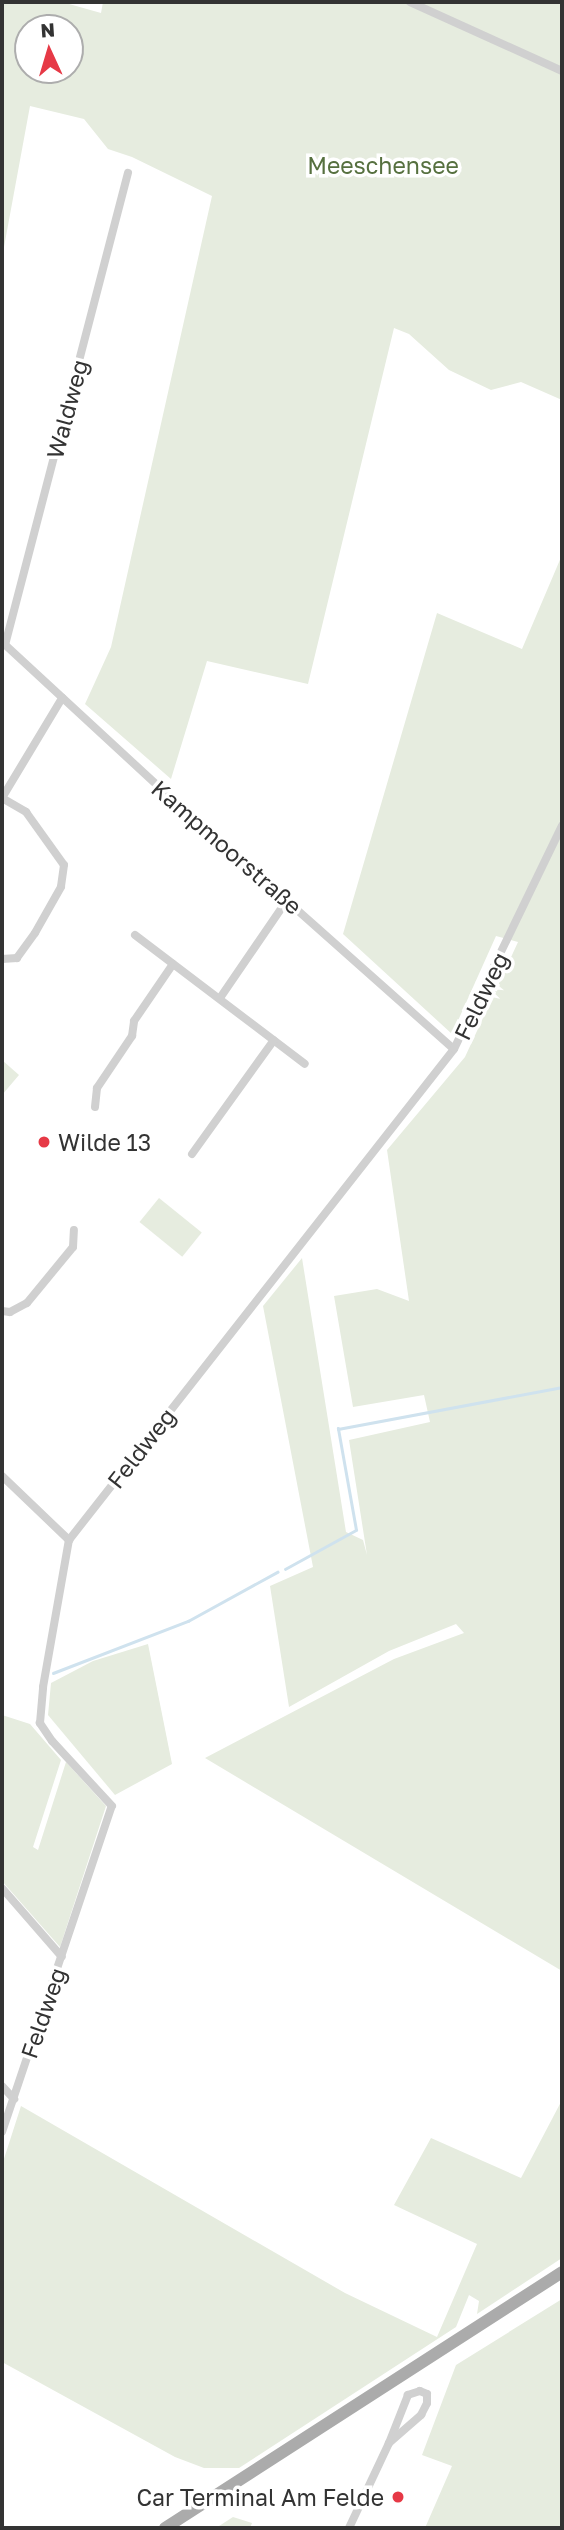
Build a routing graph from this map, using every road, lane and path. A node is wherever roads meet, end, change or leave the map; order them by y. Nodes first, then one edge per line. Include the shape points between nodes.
1 (410, 2) edge
2 (562, 71) edge
3 (128, 173) dead end
4 (4, 643) edge
5 (62, 698) junction
6 (2, 798) edge
7 (562, 826) edge
8 (287, 900) junction
9 (135, 935) dead end
10 (2, 959) edge
11 (173, 964) junction
12 (220, 998) junction
13 (274, 1040) junction
14 (454, 1049) junction
15 (305, 1064) dead end
16 (94, 1107) dead end
17 (192, 1154) dead end
18 (75, 1230) dead end
19 (2, 1311) edge
20 (2, 1476) edge
21 (69, 1540) junction
22 (2, 1888) edge
23 (62, 1957) junction
24 (2, 2086) edge
25 (14, 2099) junction
26 (2, 2132) edge
27 (562, 2272) edge
28 (389, 2443) junction
29 (165, 2528) edge
30 (349, 2528) edge

1 - 2 street
3 - 4 street, Waldweg
4 - 5 street, Kampmoorstraße
5 - 6 street
5 - 8 street, Kampmoorstraße
6 - 10 street via 26,812 64,865 64,877 22,953
7 - 14 street, Feldweg
8 - 12 street
8 - 14 street, Kampmoorstraße
9 - 11 street
11 - 12 street
11 - 16 street via 134,1021 132,1036 97,1088
12 - 13 street
13 - 15 street
13 - 17 street
14 - 21 street, Feldweg
18 - 19 street via 73,1247 27,1303
20 - 21 street
21 - 23 street, Feldweg via 40,1723 112,1806
22 - 23 street
23 - 25 street, Feldweg
24 - 25 street
25 - 26 street, Feldweg
27 - 29 main road
28 - 28 street via 421,2415 427,2394 420,2390 408,2395
28 - 30 street

